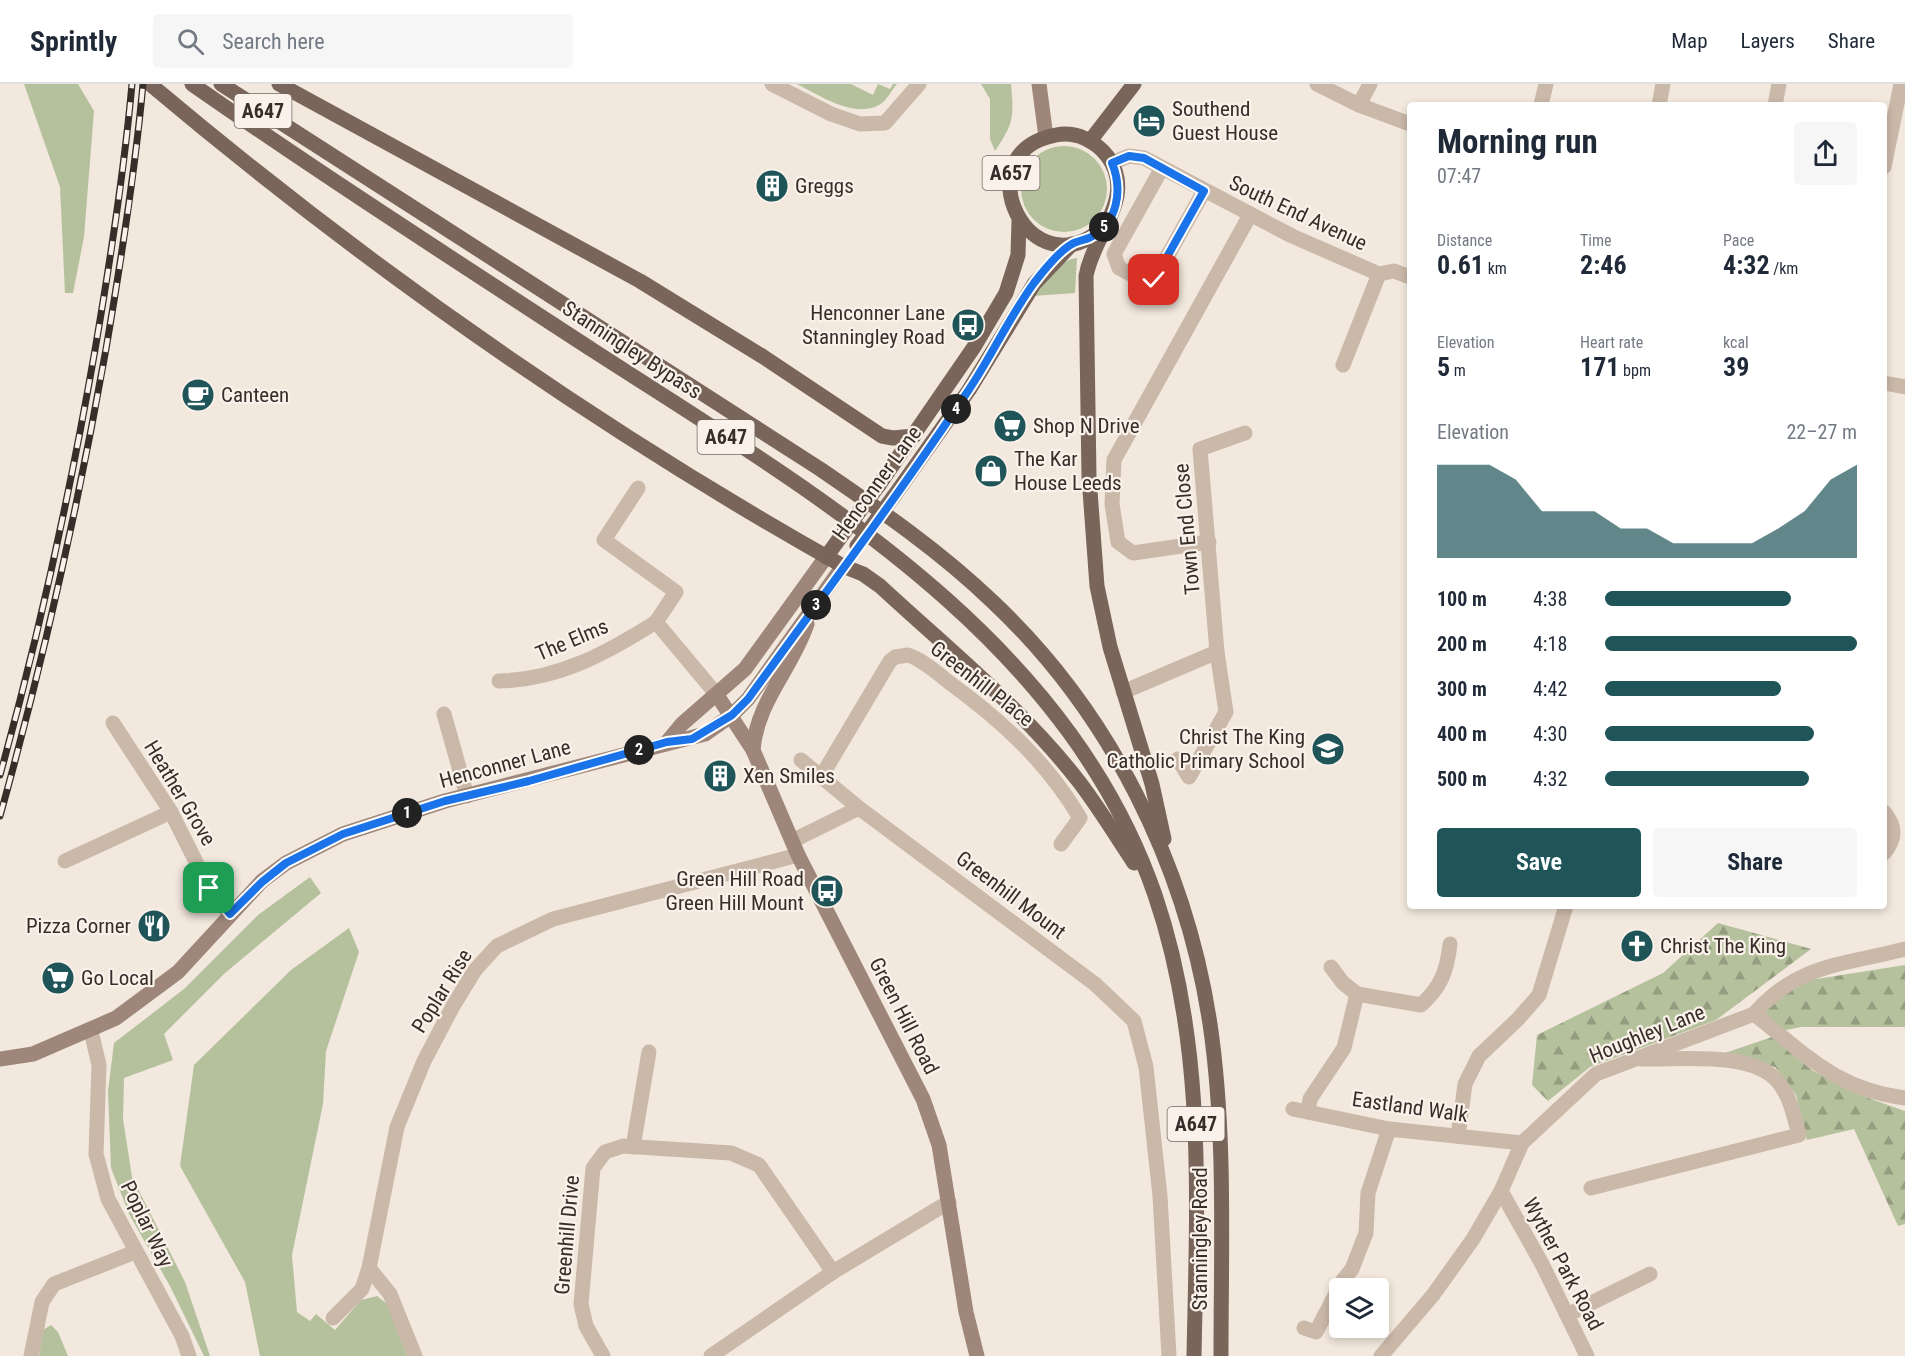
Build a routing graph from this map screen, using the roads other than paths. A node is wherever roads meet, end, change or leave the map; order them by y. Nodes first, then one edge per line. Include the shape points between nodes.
1 (150, 84) edge
2 (192, 84) edge
3 (221, 84) edge
4 (279, 84) edge
5 (772, 84) edge
6 (919, 84) edge
7 (1039, 84) edge
8 (1134, 84) edge
9 (1317, 84) edge
10 (1370, 84) edge
11 (1546, 84) edge
12 (1663, 84) edge
13 (1779, 84) edge
14 (1899, 86) edge
15 (1542, 102) edge
16 (1660, 102) edge
17 (1776, 102) edge
18 (1359, 105) junction
19 (1407, 123) edge
20 (1046, 137) junction
21 (1090, 141) junction
22 (1887, 151) edge
23 (1112, 163) junction
24 (1162, 168) junction
25 (1204, 191) junction
26 (1250, 215) junction
27 (1019, 221) junction
28 (1105, 226) junction
29 (1072, 244) junction
30 (1378, 274) junction
31 (1407, 276) edge
32 (1343, 365) dead end
33 (1887, 384) edge
34 (1905, 387) edge
35 (1245, 434) dead end
36 (914, 436) junction
37 (638, 488) dead end
38 (1209, 542) junction
39 (826, 557) junction
40 (843, 566) junction
41 (811, 612) junction
42 (656, 621) junction
43 (1217, 652) junction
44 (499, 681) dead end
45 (1123, 692) junction
46 (717, 695) junction
47 (444, 714) dead end
48 (732, 715) junction
49 (113, 723) dead end
50 (667, 742) junction
51 (753, 750) junction
52 (1178, 759) dead end
53 (801, 760) dead end
54 (821, 777) junction
55 (467, 796) junction
56 (858, 808) junction
57 (171, 812) junction
58 (1887, 816) edge
59 (1061, 844) dead end
60 (795, 848) junction
61 (1887, 849) edge
62 (65, 861) dead end
63 (1172, 875) junction
64 (1155, 895) junction
65 (1565, 909) edge
66 (230, 914) junction
67 (1450, 944) dead end
68 (1905, 949) edge
69 (1331, 967) dead end
70 (1357, 994) junction
71 (1754, 1014) junction
72 (1134, 1021) joint
73 (91, 1030) junction
74 (648, 1052) dead end
75 (0, 1059) edge
76 (1632, 1059) junction
77 (1905, 1098) edge
78 (1389, 1129) junction
79 (1458, 1136) junction
80 (1522, 1143) junction
81 (633, 1147) junction
82 (1591, 1188) dead end
83 (1501, 1191) junction
84 (949, 1202) junction
85 (135, 1252) junction
86 (369, 1268) junction
87 (833, 1272) junction
88 (1650, 1274) dead end
89 (1567, 1315) junction
90 (333, 1318) dead end
91 (1304, 1328) dead end
92 (31, 1356) edge
93 (189, 1356) edge
94 (415, 1356) edge
95 (603, 1356) edge
96 (711, 1356) edge
97 (977, 1356) edge
98 (1169, 1356) edge
99 (1194, 1356) edge
100 (1221, 1356) edge
101 (1381, 1356) edge
102 (1587, 1356) edge

1 - 39 main road, A647 via 226,148 398,279 524,368 661,460
2 - 64 main road, Stanningley Bypass / A647 via 886,546 992,640 1047,701 1115,805
3 - 63 main road, Stanningley Bypass / A647 via 793,451 907,529 952,566 1046,656 1076,694 1114,750
4 - 36 main road, A647 via 640,281 882,436
5 - 6 street via 860,124 885,123
7 - 20 street
8 - 21 main road
9 - 18 street
10 - 18 street
11 - 15 street
12 - 16 street
13 - 17 street
14 - 22 street
18 - 19 street
20 - 21 main road, A657 via 1075,135
20 - 27 main road, A657 via 1028,147 1010,175 1012,208
21 - 23 main road
23 - 24 street, South End Avenue via 1136,156
23 - 28 main road via 1118,196
24 - 25 street, South End Avenue
24 - 25 street via 1114,254 1119,268 1147,283 1154,280
25 - 26 street, South End Avenue
26 - 30 street, South End Avenue
26 - 38 street via 1114,460 1112,504 1118,542 1133,553
27 - 29 main road, A657 via 1042,240
27 - 36 main road, Henconner Lane via 1017,261 1006,293
28 - 29 main road
28 - 45 main road, A647 via 1094,246 1086,276 1091,531 1097,586
29 - 40 main road, Henconner Lane, bridge via 1034,284 975,381
30 - 31 street via 1394,271
30 - 32 street, South End Avenue
33 - 34 street
35 - 38 street, Town End Close via 1200,449
36 - 39 main road, Henconner Lane, bridge
37 - 42 street, The Elms via 604,540 676,592
38 - 43 street, Town End Close
39 - 40 main road, A647
39 - 46 street, Henconner Lane via 745,669
40 - 41 street, Henconner Lane
40 - 64 main road, A647 via 880,586 981,678 1047,745 1098,808
41 - 48 street, Henconner Lane
41 - 51 street via 802,641 759,718
42 - 44 street, The Elms via 572,667 534,679
42 - 46 street
43 - 45 street
43 - 52 street, Town End Close via 1226,712 1194,782
45 - 63 main road, A647 via 1152,784
46 - 48 street
46 - 50 street, Henconner Lane
47 - 55 street
48 - 50 street, Henconner Lane via 692,739
48 - 51 street, Green Hill Road
49 - 57 street, Heather Grove
50 - 55 street, Henconner Lane
51 - 60 street, Green Hill Road
53 - 54 street, Greenhill Mount
54 - 56 street, Greenhill Mount
54 - 59 street, Greenhill Place via 890,661 908,655 990,712 1056,780 1080,818
55 - 66 street, Henconner Lane via 371,823 313,848 262,882
56 - 60 street
56 - 72 street, Greenhill Mount via 1095,984
57 - 62 street
57 - 66 street, Heather Grove via 209,888
58 - 61 street via 1894,833
60 - 84 street, Green Hill Road via 923,1099 939,1145
60 - 86 street, Poplar Rise via 553,919 497,946 475,970 453,1006 397,1127
63 - 100 main road, Stanningley Road / A647 via 1196,952 1210,1025 1221,1155
64 - 99 main road, Stanningley Road / A647 via 1176,971 1195,1101
65 - 79 street via 1539,995 1479,1056 1465,1084
66 - 73 street, Henconner Lane via 178,972 116,1018
67 - 70 street via 1448,967 1438,989 1421,1005
68 - 71 street, Houghley Lane via 1801,975
69 - 70 street
70 - 78 street, Eastland Walk via 1344,1048 1301,1110
71 - 76 street, Houghley Lane
71 - 77 street via 1816,1065 1850,1084
72 - 98 street, Stanningley Road via 1146,1067 1160,1196
73 - 75 street, Henconner Lane via 33,1054
73 - 85 street, Poplar Way via 99,1065 96,1154 108,1199
74 - 81 street
76 - 80 street, Houghley Lane via 1596,1074
76 - 82 street via 1740,1061 1761,1068 1778,1081 1786,1094 1798,1135
78 - 79 street, Eastland Walk
78 - 91 street via 1368,1193 1366,1233 1352,1269 1316,1332
79 - 80 street, Eastland Walk
80 - 83 street, Houghley Lane
81 - 87 street, Greenhill Drive via 731,1153 759,1165
81 - 95 street, Greenhill Drive via 605,1152 593,1168 581,1304 586,1326
83 - 89 street, Wyther Park Road
83 - 101 street, Houghley Lane via 1454,1266
84 - 87 street
84 - 97 street, Green Hill Road
85 - 92 street via 54,1284 42,1302
85 - 93 street, Poplar Way via 182,1336
86 - 90 street, Poplar Rise via 362,1289
86 - 94 street via 390,1294
87 - 96 street
88 - 89 street
89 - 102 street, Wyther Park Road

